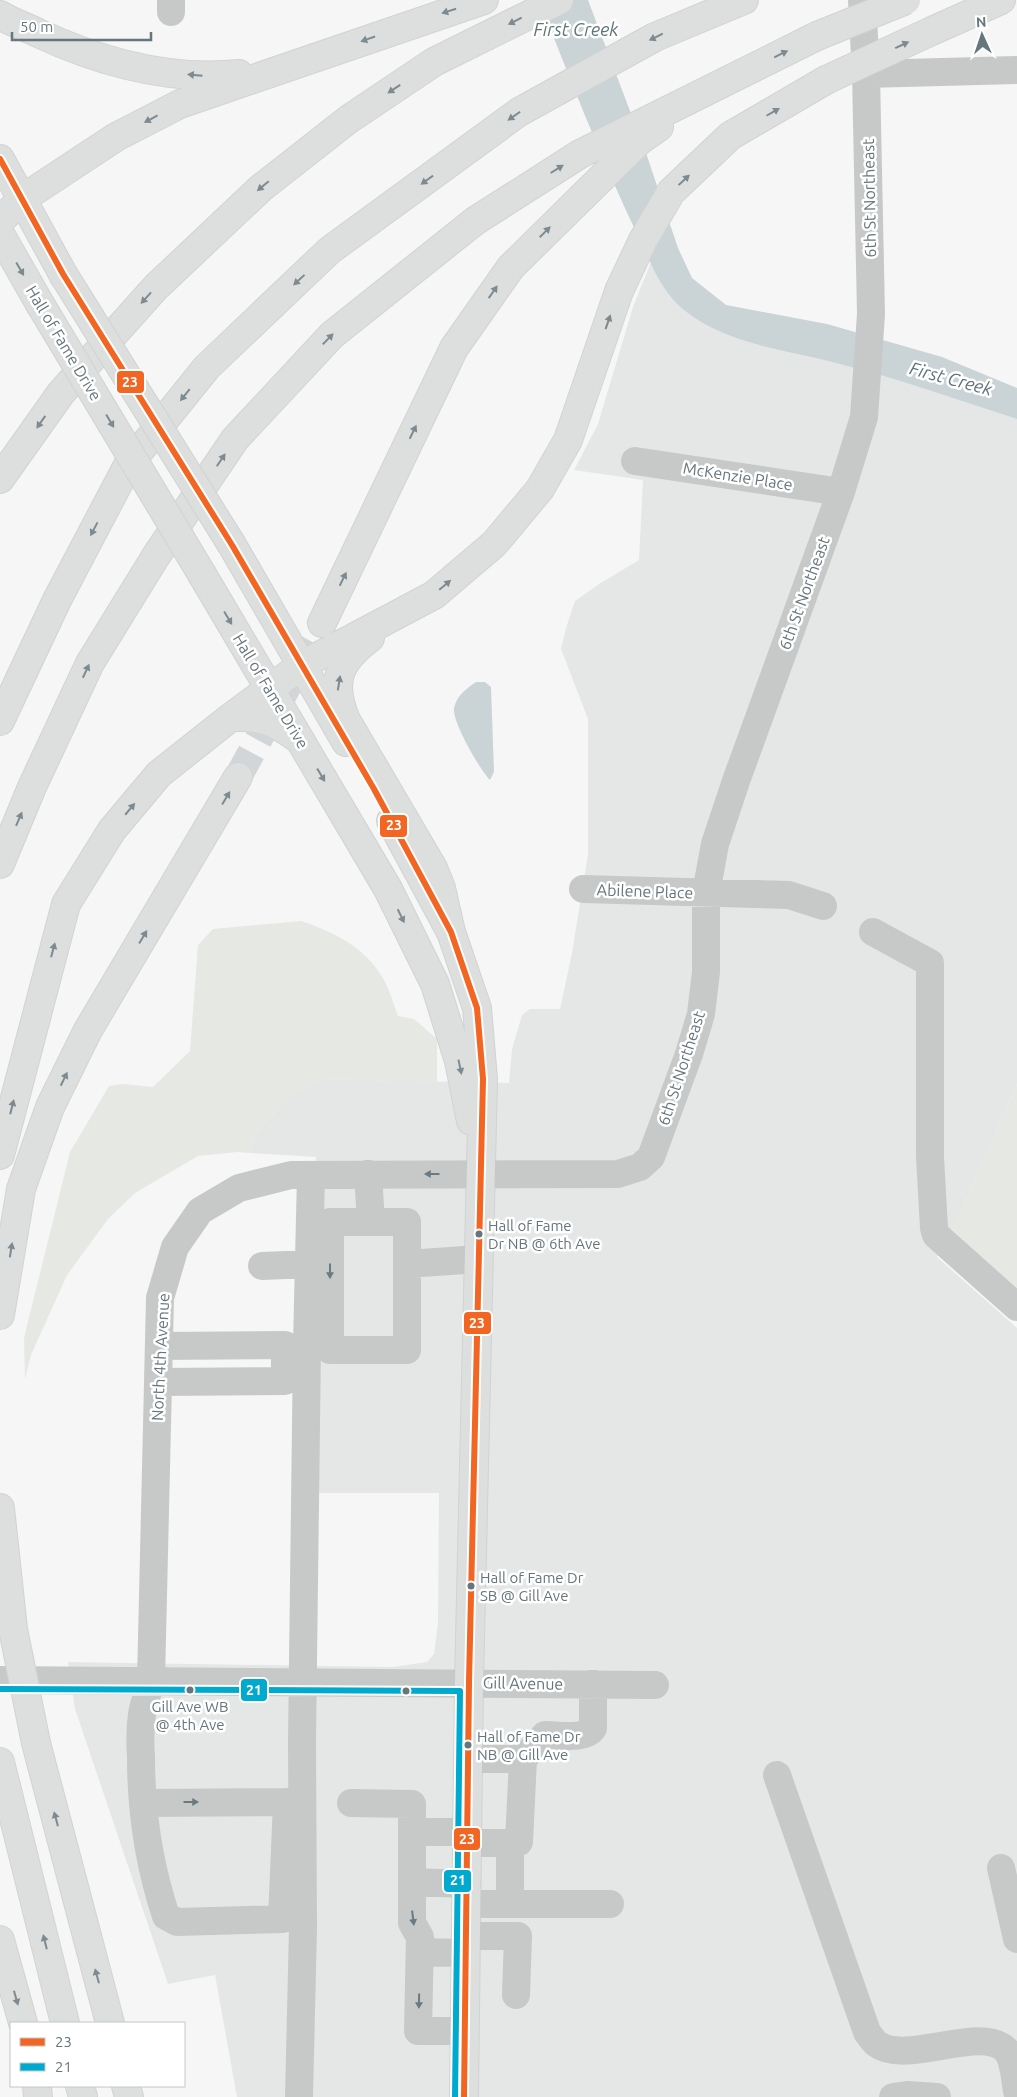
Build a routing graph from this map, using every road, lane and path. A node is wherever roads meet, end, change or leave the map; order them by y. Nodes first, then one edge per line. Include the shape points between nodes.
1 (484, 0) edge
2 (558, 0) edge
3 (744, 0) edge
4 (862, 0) edge
5 (906, 0) edge
6 (1001, 0) edge
7 (0, 15) edge
8 (1017, 70) edge
9 (278, 71) junction
10 (866, 74) junction
11 (721, 83) junction
12 (0, 159) edge
13 (22, 199) junction
14 (0, 221) edge
15 (0, 234) edge
16 (634, 461) dead end
17 (0, 479) edge
18 (841, 492) junction
19 (414, 605) junction
20 (322, 623) tunnel mouth
21 (302, 666) junction
22 (269, 688) junction
23 (231, 717) junction
24 (0, 721) edge
25 (300, 740) junction
26 (238, 778) tunnel mouth
27 (0, 864) edge
28 (583, 889) dead end
29 (706, 892) junction
30 (823, 906) dead end
31 (451, 932) junction
32 (873, 932) dead end
33 (0, 1155) edge
34 (640, 1167) joint
35 (368, 1174) junction
36 (481, 1174) junction
37 (311, 1175) junction
38 (371, 1222) junction
39 (479, 1259) junction
40 (309, 1264) junction
41 (407, 1264) junction
42 (262, 1266) dead end
43 (1017, 1307) edge
44 (0, 1316) edge
45 (296, 1345) junction
46 (159, 1346) junction
47 (158, 1382) junction
48 (0, 1508) edge
49 (0, 1680) edge
50 (151, 1681) junction
51 (303, 1682) junction
52 (469, 1682) junction
53 (593, 1684) junction
54 (655, 1685) dead end
55 (468, 1759) junction
56 (523, 1760) junction
57 (0, 1762) edge
58 (777, 1775) dead end
59 (294, 1802) junction
60 (143, 1803) junction
61 (351, 1804) dead end
62 (412, 1832) junction
63 (467, 1838) junction
64 (510, 1843) junction
65 (1001, 1868) dead end
66 (412, 1882) junction
67 (467, 1894) junction
68 (519, 1904) junction
69 (610, 1904) dead end
70 (518, 1936) junction
71 (0, 1940) edge
72 (1017, 1940) edge
73 (466, 1945) junction
74 (420, 1952) junction
75 (516, 1995) dead end
76 (23, 2022) edge
77 (65, 2022) edge
78 (110, 2022) edge
79 (464, 2031) junction
80 (1012, 2046) edge
81 (1017, 2092) edge
82 (1017, 2096) edge
83 (299, 2097) edge
84 (464, 2097) edge
85 (893, 2097) edge
86 (937, 2097) edge
87 (1012, 2097) edge

1 -> 9 main road
2 -> 17 main road via 434,62 349,119 261,188 162,280 61,393
3 -> 24 main road via 655,37 519,112 330,250 207,366 128,465 57,600
4 - 10 street, 6th St Northeast
11 -> 5 main road, bridge via 817,36
19 -> 6 main road, bridge via 434,595 494,544 540,489 568,440 619,291 643,240 672,192 730,136 826,80
9 -> 7 main road via 214,77 159,72 74,50
8 - 10 street
9 -> 13 main road via 180,104 116,137
10 - 18 street, 6th St Northeast via 871,314 864,417
20 -> 11 main road via 454,348 511,267 639,141
27 -> 11 main road via 90,663 156,556 235,439 332,335 486,214 580,154
12 - 13 main road, Hall of Fame Drive
13 - 14 main road
13 - 21 main road, Hall of Fame Drive, bridge via 63,274 232,545
15 -> 22 main road, Hall of Fame Drive, bridge
16 - 18 street, McKenzie Place
18 - 29 street, 6th St Northeast via 736,781 716,844
19 - 21 main road
31 -> 19 main road via 441,888 432,868 346,720 337,694 342,668 348,657
21 - 22 main road
21 - 31 main road, Hall of Fame Drive via 374,789
22 - 23 main road
22 - 25 main road, Hall of Fame Drive
23 - 25 main road via 254,716 279,725
33 -> 23 main road via 66,904 112,830 159,774
25 -> 36 main road, Hall of Fame Drive via 388,889 435,984 459,1062
44 -> 26 main road via 21,1189 50,1107 88,1030
28 - 29 street, Abilene Place
29 - 30 street, Abilene Place via 789,895
29 - 34 street, 6th St Northeast via 706,972 701,1014 651,1157
31 - 36 main road, Hall of Fame Drive via 476,1008 483,1079
32 - 43 street via 930,963 930,1157 936,1235
34 - 36 street, North 4th Avenue via 618,1174
36 -> 35 street, North 4th Avenue
35 - 37 street, North 4th Avenue
35 - 38 street
36 - 39 main road, Hall of Fame Drive
37 - 40 street
37 - 46 street, North 4th Avenue via 291,1175 239,1188 200,1211 175,1247 160,1298
38 - 41 street via 407,1222
38 -> 41 street via 330,1222 330,1350 407,1350
39 - 41 street
39 - 52 main road, Hall of Fame Drive
40 - 42 street
40 - 45 street
45 - 46 street
45 - 47 street via 285,1381
45 - 51 street
46 - 47 street, North 4th Avenue
47 - 50 street, North 4th Avenue
78 -> 48 main road, bridge via 36,1743 13,1629
49 - 50 street, Gill Avenue
50 - 51 street, Gill Avenue
50 - 60 street, North 4th Avenue via 142,1715
51 - 52 street, Gill Avenue
51 - 59 street
52 - 53 street, Gill Avenue
52 - 55 main road, Hall of Fame Drive
53 - 54 street, Gill Avenue
53 - 56 street via 593,1728 590,1732 584,1735 545,1735
55 - 56 street
55 - 63 main road, Hall of Fame Drive
56 - 64 street via 521,1838 520,1842
77 -> 57 main road
58 - 80 street via 867,2032 878,2044 896,2051 975,2041
60 -> 59 street
59 - 60 street, North 4th Avenue via 282,1918 177,1922 166,1916 160,1896
59 - 83 street via 303,1928
61 - 62 street via 412,1804
62 - 63 street
62 - 66 street
63 - 64 street
63 - 67 main road, Hall of Fame Drive
64 - 68 street
65 - 72 street
66 - 67 street
66 -> 74 street via 412,1924 420,1937
67 - 68 street
67 - 73 main road, Hall of Fame Drive
68 - 69 street
68 - 70 street via 527,1927
70 - 73 street
70 - 75 street
71 -> 76 main road
73 - 74 street
73 - 79 main road, Hall of Fame Drive
74 -> 79 street via 418,2030
79 - 84 main road, Hall of Fame Drive
80 - 81 street via 1011,2061
82 - 87 street
85 - 86 street

